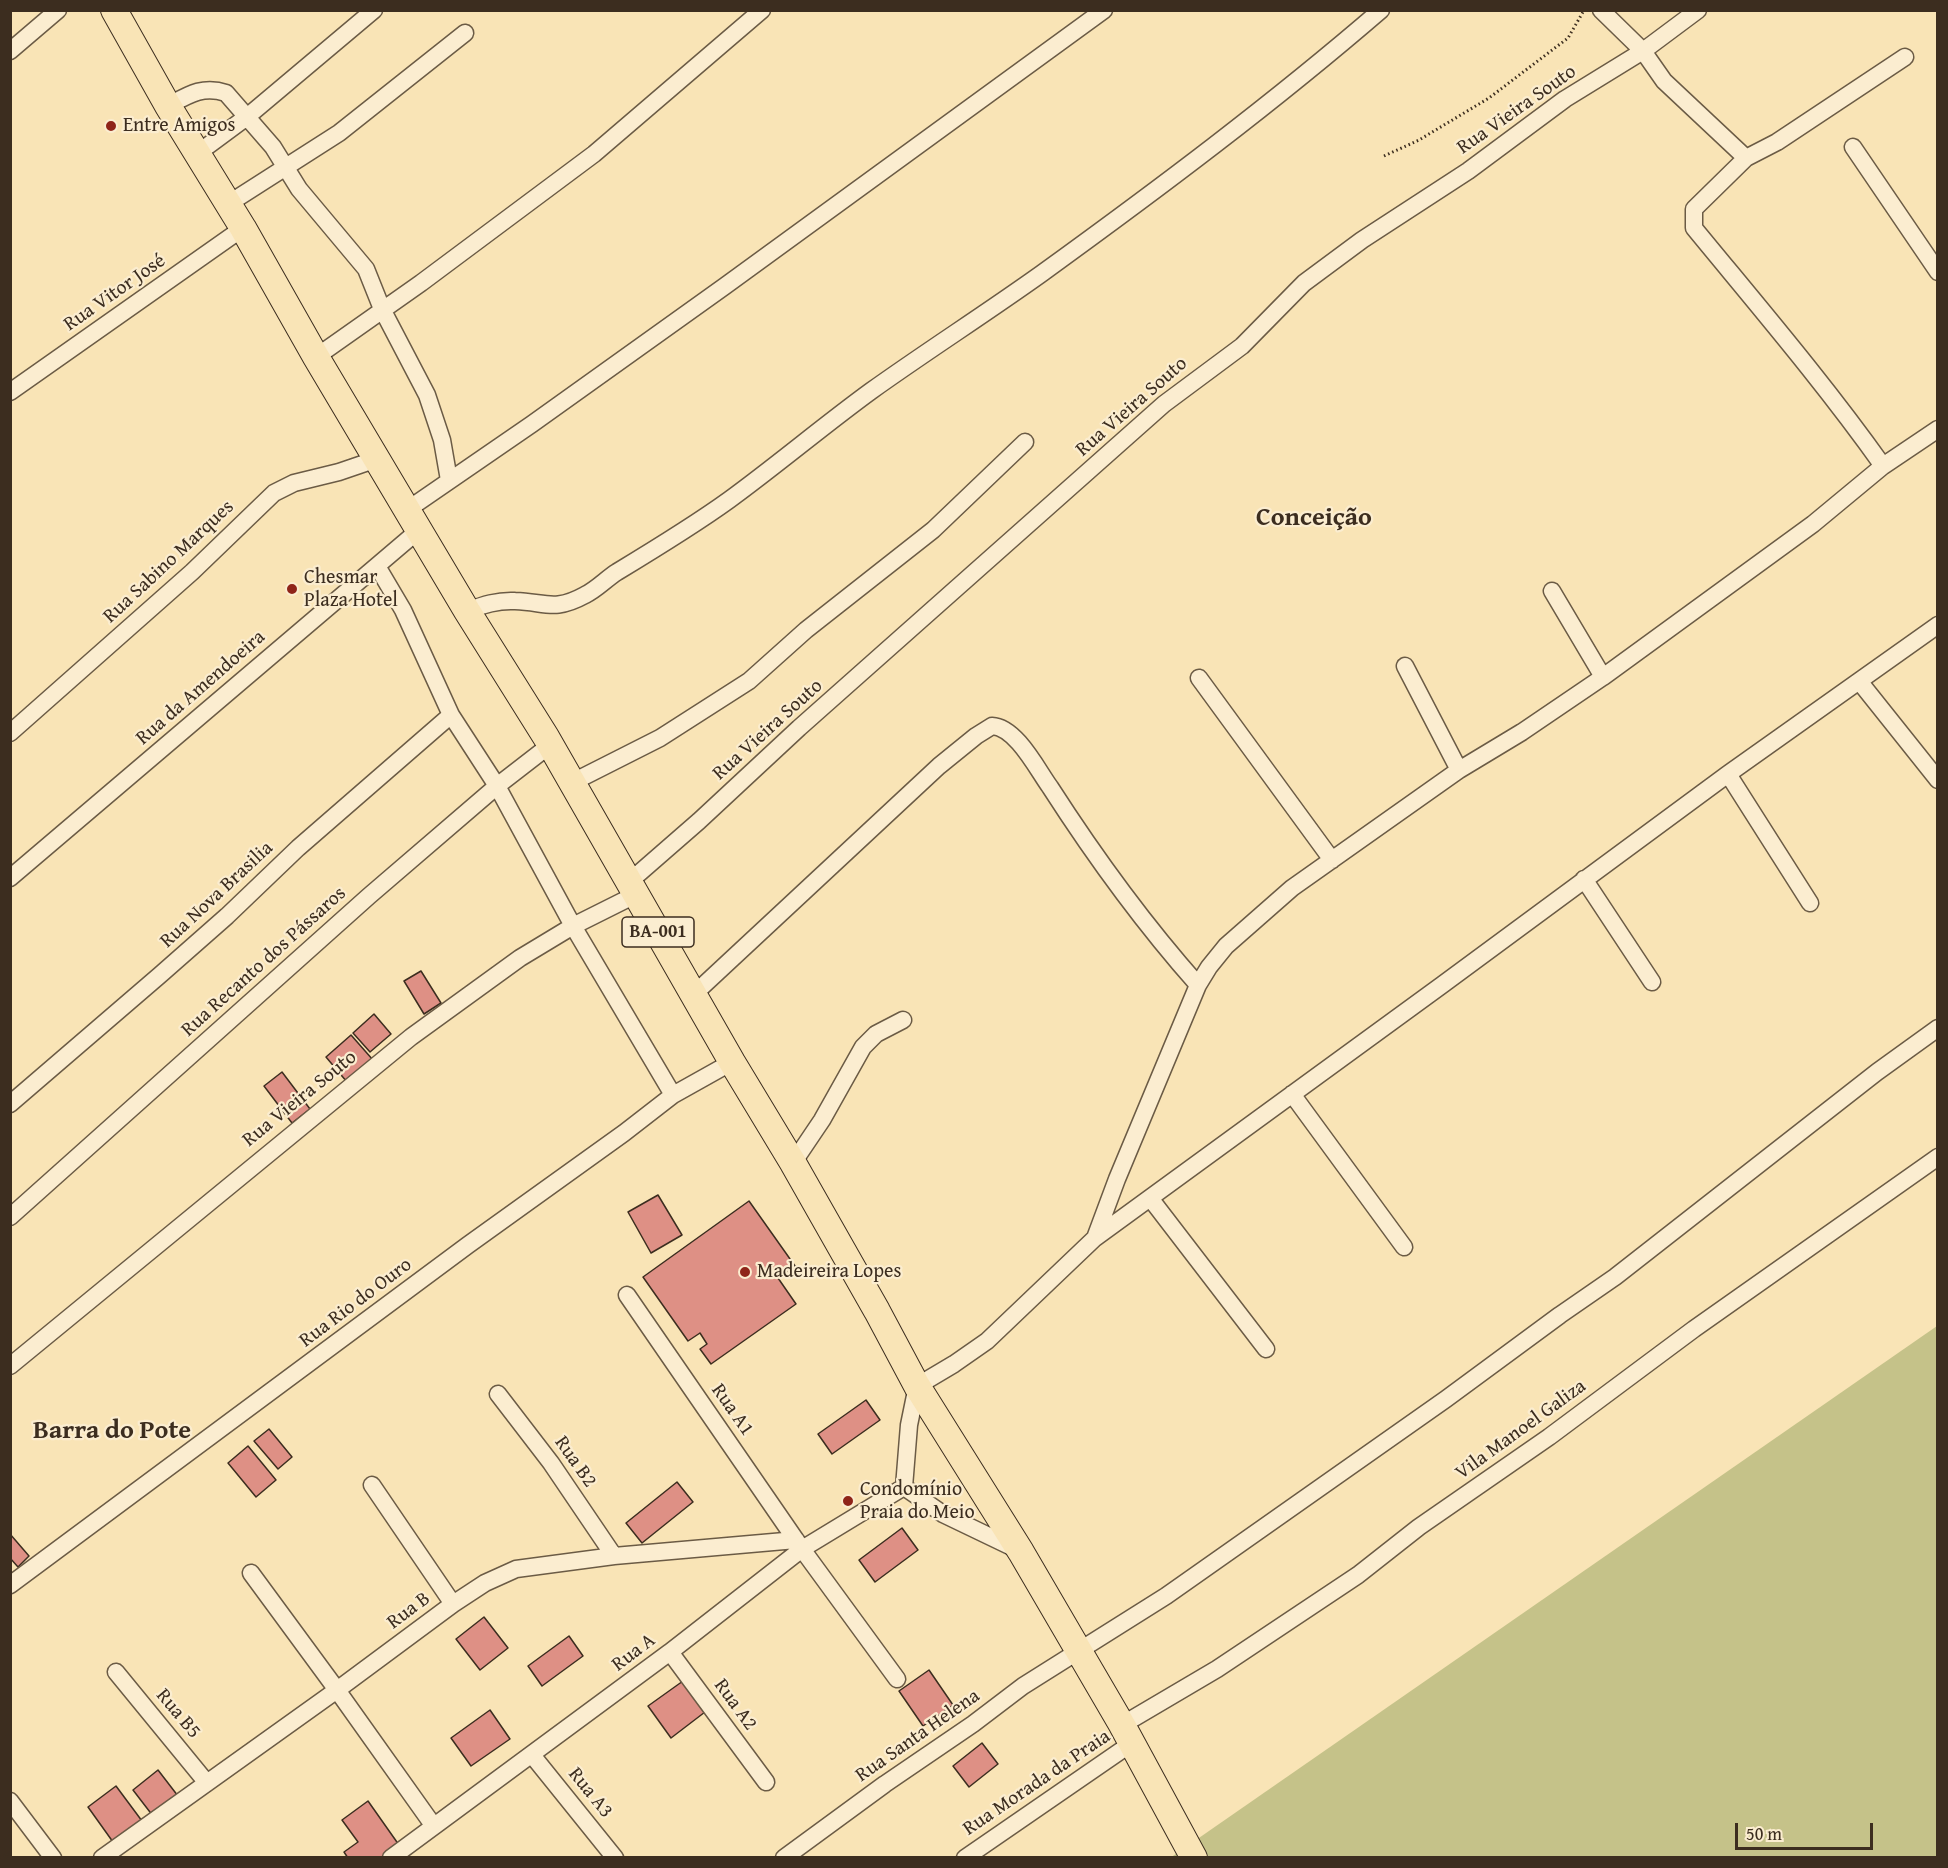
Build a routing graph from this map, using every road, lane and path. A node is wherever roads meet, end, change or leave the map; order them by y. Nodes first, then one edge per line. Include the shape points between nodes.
1 (58, 10) edge
2 (114, 10) edge
3 (374, 10) edge
4 (762, 10) edge
5 (1104, 10) edge
6 (1381, 10) edge
7 (1584, 10) edge
8 (1601, 10) edge
9 (1698, 10) edge
10 (465, 33) dead end
11 (10, 51) edge
12 (1643, 51) junction
13 (1905, 57) dead end
14 (168, 106) junction
15 (248, 116) junction
16 (1853, 147) dead end
17 (198, 153) junction
18 (1384, 156) dead end
19 (1746, 158) junction
20 (284, 167) junction
21 (228, 204) junction
22 (243, 228) junction
23 (1938, 272) edge
24 (382, 309) junction
25 (316, 357) junction
26 (10, 392) edge
27 (1938, 429) edge
28 (1025, 442) dead end
29 (377, 459) junction
30 (1883, 466) junction
31 (449, 480) junction
32 (413, 520) junction
33 (377, 566) junction
34 (1552, 591) dead end
35 (466, 611) junction
36 (1938, 625) edge
37 (1405, 666) dead end
38 (1603, 677) junction
39 (1199, 678) dead end
40 (1859, 681) junction
41 (451, 715) junction
42 (10, 733) edge
43 (550, 745) junction
44 (1459, 770) junction
45 (1728, 774) junction
46 (1938, 780) edge
47 (571, 783) junction
48 (497, 786) junction
49 (1332, 860) junction
50 (10, 878) edge
51 (1584, 879) junction
52 (633, 888) junction
53 (1809, 903) dead end
54 (573, 926) junction
55 (1652, 982) dead end
56 (1198, 985) junction
57 (693, 995) junction
58 (903, 1020) dead end
59 (1938, 1028) edge
60 (732, 1062) junction
61 (1292, 1094) junction
62 (673, 1095) junction
63 (10, 1104) edge
64 (1938, 1157) edge
65 (793, 1163) junction
66 (1150, 1198) junction
67 (10, 1217) edge
68 (1095, 1238) junction
69 (1404, 1247) dead end
70 (627, 1295) dead end
71 (1266, 1348) dead end
72 (10, 1366) edge
73 (917, 1386) junction
74 (498, 1394) dead end
75 (372, 1485) dead end
76 (904, 1487) junction
77 (799, 1544) junction
78 (1021, 1552) junction
79 (614, 1556) junction
80 (251, 1573) dead end
81 (10, 1585) edge
82 (453, 1604) junction
83 (1078, 1650) junction
84 (670, 1652) junction
85 (116, 1672) dead end
86 (897, 1679) dead end
87 (337, 1690) junction
88 (1127, 1734) junction
89 (532, 1755) junction
90 (207, 1782) junction
91 (766, 1782) dead end
92 (10, 1801) edge
93 (434, 1824) junction
94 (395, 1856) edge
95 (53, 1857) edge
96 (102, 1857) edge
97 (615, 1857) edge
98 (784, 1857) edge
99 (965, 1857) edge
100 (1194, 1857) edge

1 - 11 street
2 - 14 main road, BA-001
3 - 15 street
4 - 24 street via 594,154
5 - 31 street, Rua da Amendoeira
6 - 35 street via 1206,153 824,425 728,501 649,554 566,604 503,601
7 - 18 path via 1568,38 1489,98
8 - 12 street
9 - 12 street, Rua Vieira Souto
10 - 20 street via 339,133
12 - 19 street via 1664,81
12 - 52 street, Rua Vieira Souto via 1565,99 1304,283 1242,346 1156,411 799,728
13 - 19 street via 1777,142
14 - 15 street via 197,91 217,90 226,93
14 - 17 main road, BA-001
15 - 17 street
15 - 20 street
16 - 23 street
17 - 21 main road, BA-001
19 - 30 street via 1694,209 1694,228
20 - 21 street
20 - 24 street via 366,269
21 - 22 main road, BA-001
22 - 25 main road, BA-001
22 - 26 street, Rua Vitor José
24 - 25 street
24 - 31 street via 427,395 442,440
25 - 29 main road, BA-001
27 - 30 street
28 - 47 street via 925,536 806,630 749,681 660,738
29 - 32 main road, BA-001
29 - 42 street, Rua Sabino Marques via 294,483 274,493 192,572
30 - 38 street via 1813,524
31 - 32 street, Rua da Amendoeira
32 - 33 street, Rua da Amendoeira
32 - 35 main road, BA-001
33 - 41 street via 403,610
33 - 50 street, Rua da Amendoeira
34 - 38 street
35 - 43 main road, BA-001
36 - 40 street
37 - 44 street
38 - 44 street
39 - 49 street
40 - 45 street
40 - 46 street
41 - 48 street
41 - 63 street, Rua Nova Brasilia
43 - 47 main road, BA-001
43 - 48 street, Rua Recanto dos Pássaros
44 - 49 street
45 - 51 street
45 - 53 street
47 - 52 main road, BA-001
48 - 54 street
48 - 67 street, Rua Recanto dos Pássaros
49 - 56 street via 1292,888 1226,946
51 - 55 street
51 - 61 street
52 - 54 street, Rua Vieira Souto
52 - 57 main road, BA-001
54 - 62 street
54 - 72 street, Rua Vieira Souto via 520,958 403,1043
56 - 57 street via 1107,873 1028,754 1007,730 992,726 939,766
56 - 68 street
57 - 60 main road, BA-001
58 - 65 street via 876,1034 863,1047
59 - 83 street, Rua Santa Helena via 1615,1277 1446,1400 1166,1596
60 - 62 street, Rua Rio do Ouro
60 - 65 main road, BA-001
61 - 66 street
61 - 69 street
62 - 81 street, Rua Rio do Ouro
64 - 88 street, Vila Manoel Galiza via 1419,1527 1358,1575
65 - 73 main road, BA-001
66 - 68 street
66 - 71 street
68 - 73 street via 987,1341
70 - 77 street, Rua A1
73 - 76 street via 906,1444
73 - 78 main road, BA-001
74 - 79 street, Rua B2
75 - 82 street
76 - 77 street, Rua A
76 - 78 street via 943,1514
77 - 79 street, Rua B
77 - 84 street, Rua A
77 - 86 street, Rua A1
78 - 83 main road, BA-001
79 - 82 street, Rua B via 516,1569
80 - 87 street
82 - 87 street, Rua B
83 - 88 main road, BA-001
83 - 98 street, Rua Santa Helena
84 - 89 street, Rua A
84 - 91 street, Rua A2
85 - 90 street, Rua B5
87 - 90 street, Rua B
87 - 93 street
88 - 99 street, Rua Morada da Praia
88 - 100 main road, BA-001
89 - 93 street, Rua A
89 - 97 street, Rua A3
90 - 96 street, Rua B
92 - 95 street
93 - 94 street, Rua A

